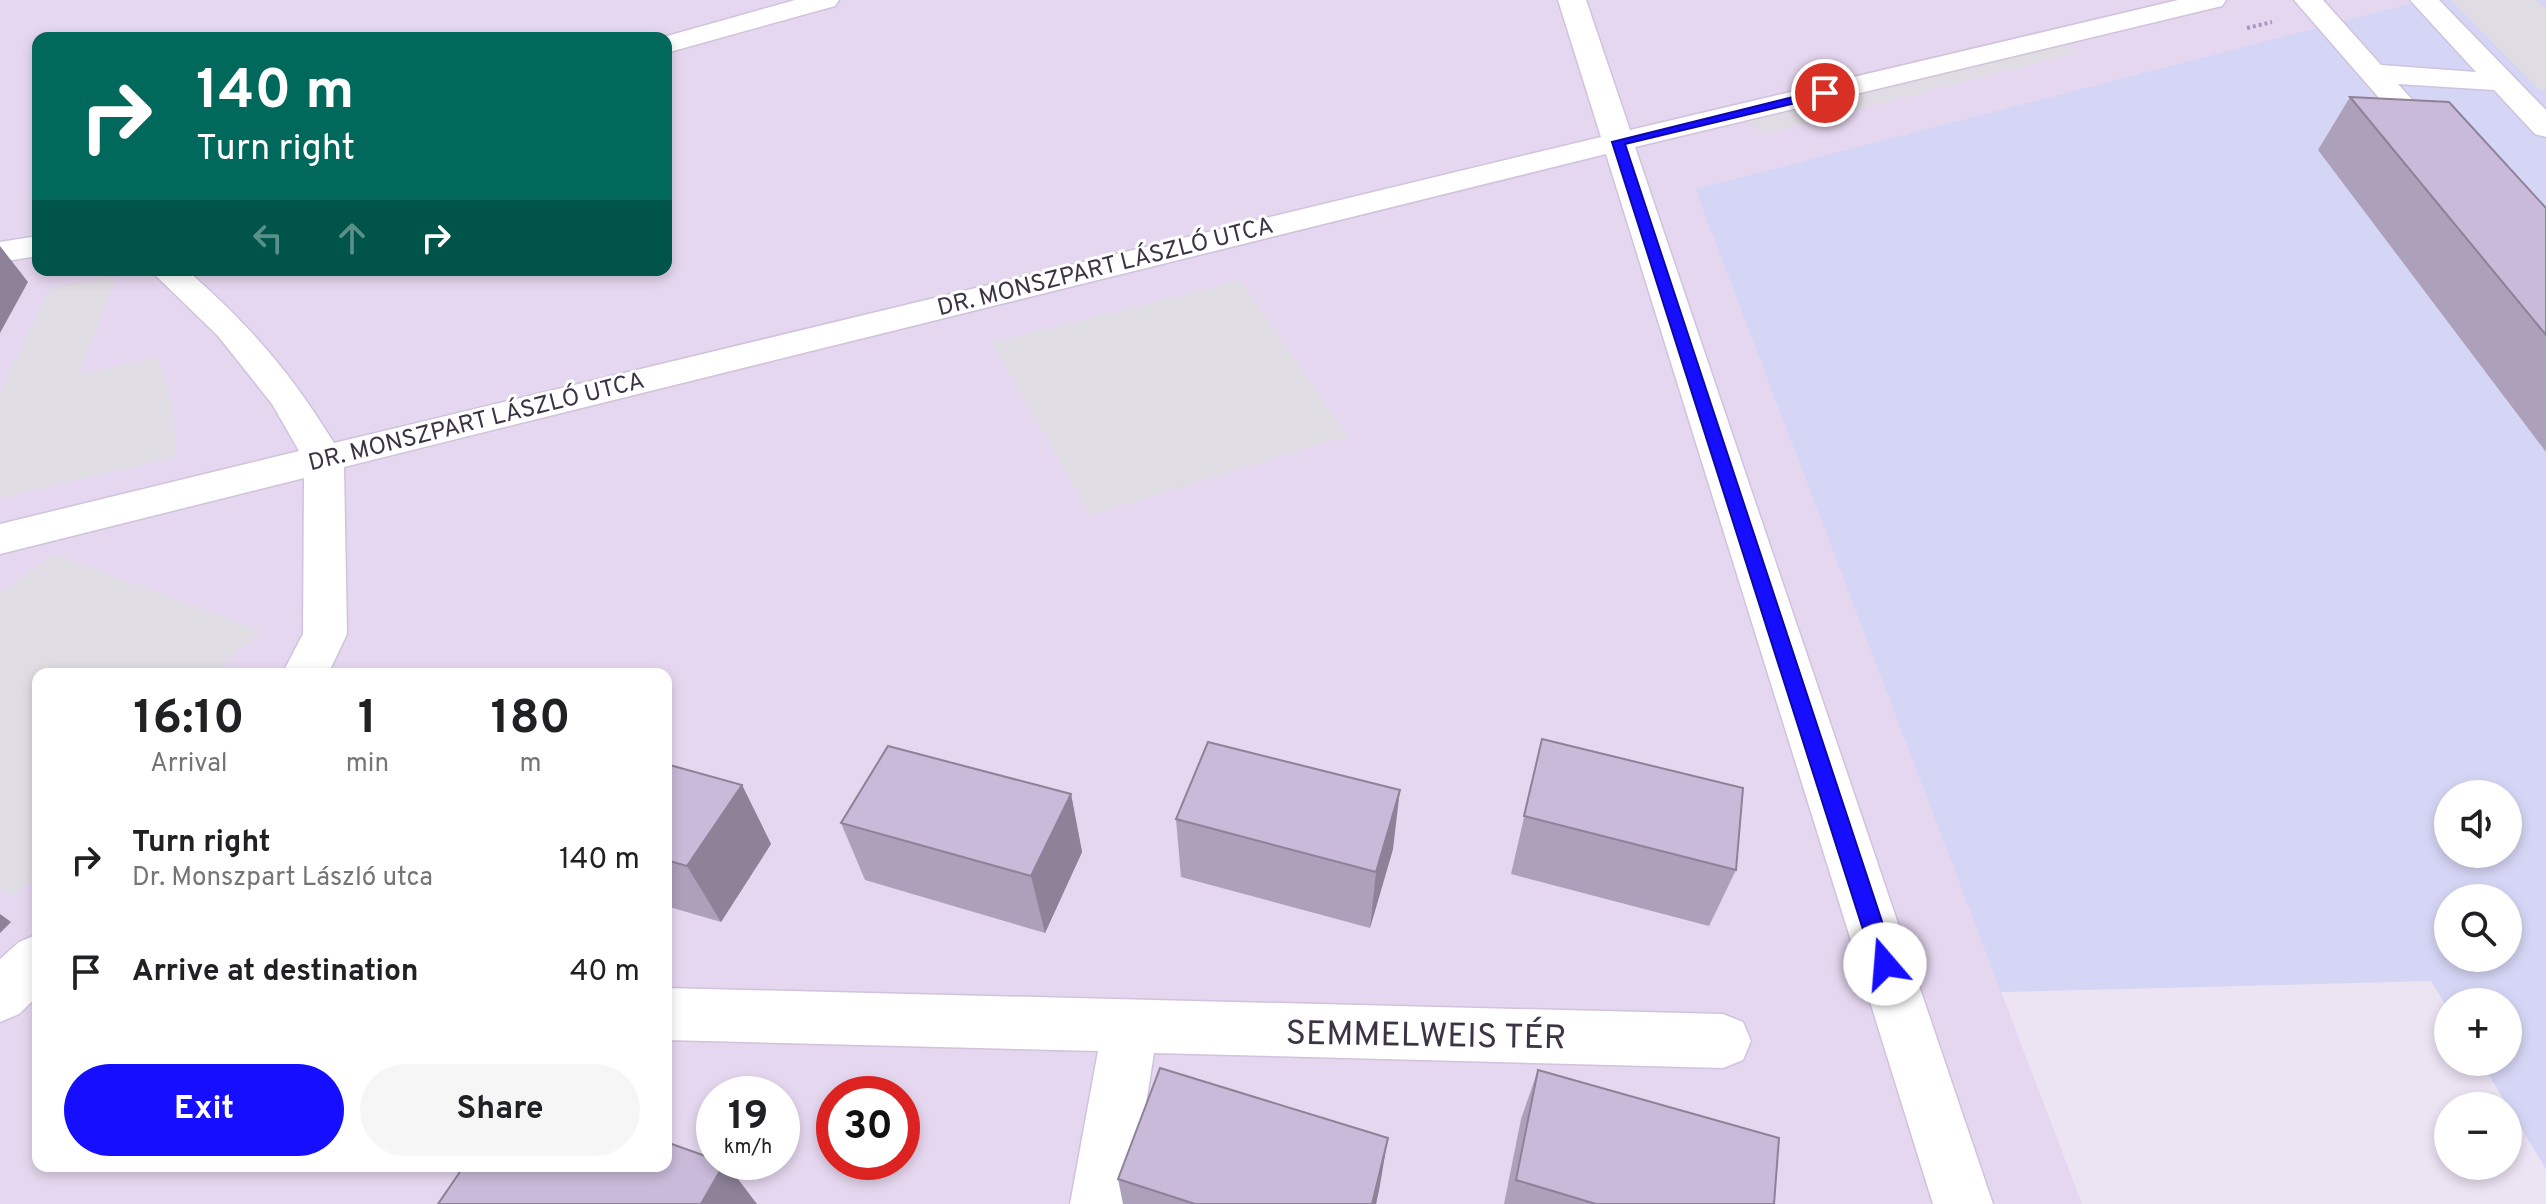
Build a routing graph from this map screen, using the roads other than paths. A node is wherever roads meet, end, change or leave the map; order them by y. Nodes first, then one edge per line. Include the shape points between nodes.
1 (825, 0) edge
2 (1572, 0) edge
3 (2212, 0) edge
4 (2308, 0) edge
5 (2424, 0) edge
6 (672, 43) edge
7 (2372, 73) junction
8 (2500, 82) junction
9 (2546, 128) edge
10 (1618, 142) junction
11 (2453, 163) edge
12 (32, 247) edge
13 (0, 252) edge
14 (174, 276) edge
15 (324, 459) junction
16 (0, 539) edge
17 (308, 668) edge
18 (32, 965) edge
19 (0, 996) edge
20 (672, 1014) edge
21 (1130, 1027) junction
22 (1723, 1041) dead end
23 (1100, 1204) edge
24 (1963, 1204) edge

1 - 6 street
2 - 10 street
3 - 10 street, DR. MONSZPART LÁSZLÓ UTCA
4 - 7 street
5 - 8 street
7 - 8 street
7 - 11 street
8 - 9 street
10 - 15 street, DR. MONSZPART LÁSZLÓ UTCA
10 - 24 street
12 - 13 street
14 - 15 street via 231,328 287,398
15 - 16 street, DR. MONSZPART LÁSZLÓ UTCA
15 - 17 street via 325,634
18 - 19 street
20 - 21 street, SEMMELWEIS TÉR
21 - 22 street, SEMMELWEIS TÉR
21 - 23 street

